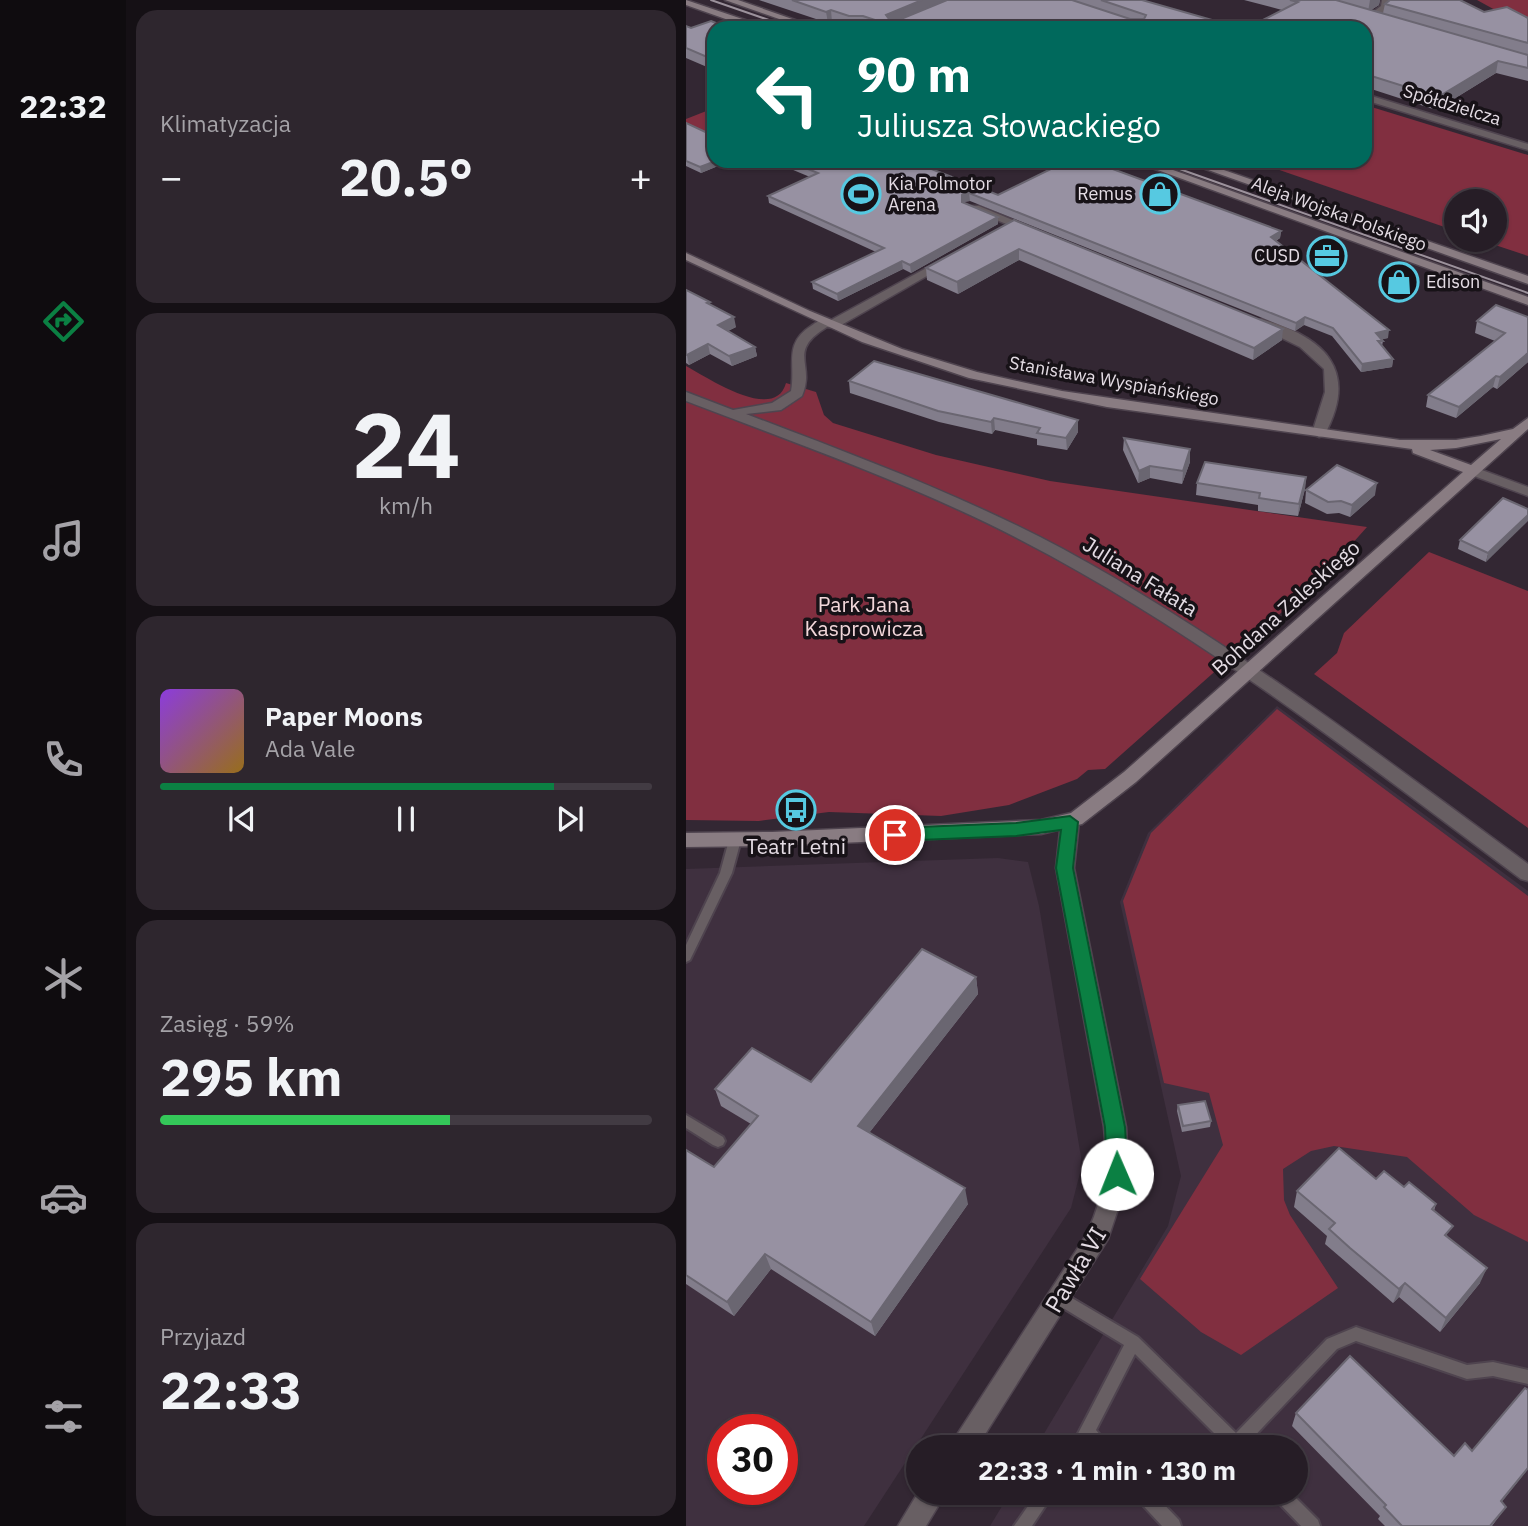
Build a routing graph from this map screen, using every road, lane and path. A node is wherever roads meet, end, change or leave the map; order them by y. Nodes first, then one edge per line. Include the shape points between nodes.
1 (729, 0) edge
2 (1385, 0) edge
3 (686, 2) edge
4 (1358, 15) edge
5 (1371, 18) junction
6 (740, 21) edge
7 (793, 21) edge
8 (1384, 22) edge
9 (1372, 99) edge
10 (1528, 147) edge
11 (1158, 168) edge
12 (1208, 168) edge
13 (969, 206) edge
14 (1040, 234) edge
15 (686, 256) edge
16 (956, 256) edge
17 (1528, 280) edge
18 (1528, 301) edge
19 (1242, 316) edge
20 (829, 324) junction
21 (686, 396) edge
22 (725, 411) junction
23 (1525, 424) edge
24 (1319, 433) junction
25 (1391, 443) junction
26 (1471, 470) junction
27 (1528, 492) edge
28 (1249, 673) junction
29 (1070, 822) junction
30 (686, 839) edge
31 (735, 840) junction
32 (1528, 874) edge
33 (686, 957) edge
34 (686, 1121) edge
35 (718, 1141) dead end
36 (1060, 1298) junction
37 (1133, 1342) junction
38 (1528, 1377) edge
39 (1087, 1432) junction
40 (970, 1435) edge
41 (1085, 1435) edge
42 (1090, 1435) edge
43 (1226, 1435) edge
44 (1247, 1435) edge
45 (925, 1505) edge
46 (1038, 1505) edge
47 (1154, 1505) edge
48 (1292, 1505) edge
49 (911, 1526) edge
50 (1023, 1526) edge
51 (1173, 1526) edge
52 (1312, 1526) edge

1 - 7 street
2 - 5 street via 1384,9
3 - 6 street
4 - 5 street
5 - 8 street
9 - 10 street, Spółdzielcza
11 - 18 street, Aleja Wojska Polskiego
12 - 17 street, Aleja Wojska Polskiego
13 - 14 street via 1009,227
15 - 20 street, Stanisława Wyspiańskiego
16 - 20 street
19 - 24 street via 1305,344 1329,366 1333,381
20 - 22 street via 807,333 797,350 797,393 776,407
20 - 24 street, Stanisława Wyspiańskiego via 932,363 1032,389
21 - 22 street, Juliana Fałata
22 - 28 street, Juliana Fałata via 954,501 1010,528 1107,581
23 - 25 street, Stanisława Wyspiańskiego via 1464,444
23 - 26 street, Bohdana Zaleskiego
24 - 25 street, Stanisława Wyspiańskiego
25 - 26 street, Stanisława Wyspiańskiego
26 - 27 street
26 - 28 street, Bohdana Zaleskiego
28 - 29 street, Bohdana Zaleskiego via 1130,777
28 - 32 street, Juliana Fałata
29 - 31 street via 998,831
29 - 36 street, Pawła VI via 1065,868 1115,1127 1118,1167 1107,1216
30 - 31 street
31 - 33 lane via 726,873
34 - 35 lane
36 - 37 lane
36 - 40 street, Pawła VI
37 - 39 lane
37 - 43 lane
38 - 44 lane via 1493,1369 1467,1372 1356,1334 1332,1344
39 - 41 lane
39 - 42 lane
45 - 49 street
46 - 50 lane
47 - 51 lane
48 - 52 lane

